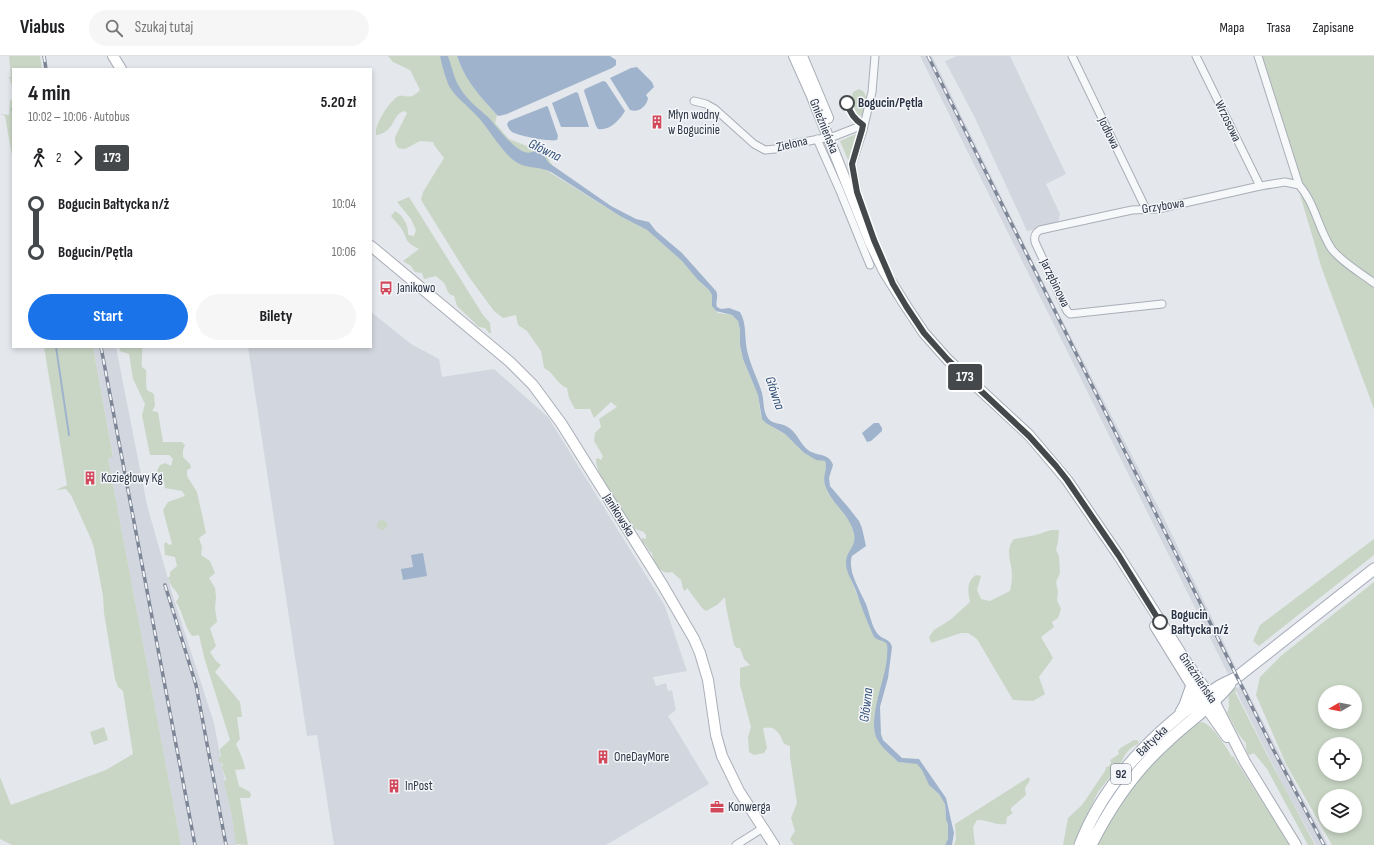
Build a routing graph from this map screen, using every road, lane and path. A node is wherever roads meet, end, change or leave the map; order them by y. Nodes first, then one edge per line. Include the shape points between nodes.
1 (113, 56) edge
2 (794, 56) edge
3 (802, 56) edge
4 (876, 56) edge
5 (1072, 56) edge
6 (1196, 56) edge
7 (1258, 56) edge
8 (120, 68) edge
9 (694, 101) dead end
10 (863, 125) junction
11 (832, 136) junction
12 (817, 139) junction
13 (1299, 185) junction
14 (1260, 186) junction
15 (857, 192) junction
16 (1146, 209) junction
17 (1036, 233) joint
18 (372, 247) edge
19 (870, 266) dead end
20 (1374, 283) edge
21 (893, 284) junction
22 (1162, 304) dead end
23 (1105, 537) junction
24 (1374, 569) edge
25 (1192, 686) junction
26 (1207, 700) junction
27 (1178, 716) junction
28 (764, 828) junction
29 (736, 845) edge
30 (774, 845) edge
31 (1080, 845) edge
32 (1091, 845) edge
33 (1296, 845) edge

1 - 8 main road
2 - 11 main road, Gnieźnieńska
3 - 11 main road, Gnieźnieńska via 817,89
4 - 10 street via 872,92
5 - 16 street, Jodłowa
6 - 14 street, Wrzosowa
7 - 13 street
9 - 12 street, Zielona via 715,109 749,140 765,150
10 - 11 street, Zielona
10 - 15 street via 852,164
11 - 12 street, Zielona
11 - 15 main road, Gnieźnieńska
11 - 21 main road, Gnieźnieńska via 870,242
12 - 19 street
13 - 14 street, Grzybowa via 1285,182
13 - 20 street via 1312,202 1332,249
14 - 16 street, Grzybowa via 1158,209
15 - 21 main road, Gnieźnieńska
16 - 17 street, Grzybowa via 1040,230
17 - 22 street, Jarzębinowa via 1035,242 1070,314
18 - 28 main road, Janikowska via 510,362 533,385 561,423 673,601 694,639 708,680 716,735 722,756 740,791
21 - 23 main road, Gnieźnieńska via 915,319 948,360 1053,462
23 - 25 main road, Gnieźnieńska via 1126,579
23 - 26 main road, Gnieźnieńska via 1187,663
24 - 26 main road, Bałtycka / 92 via 1234,679 1223,693
25 - 26 main road, Gnieźnieńska
25 - 27 main road
26 - 27 main road, Bałtycka / 92
26 - 32 main road, Bałtycka / 92 via 1131,780
26 - 33 main road, Gnieźnieńska
27 - 31 main road, Bałtycka / 92 via 1149,743 1118,778 1096,812
28 - 29 street
28 - 30 main road, Janikowska

